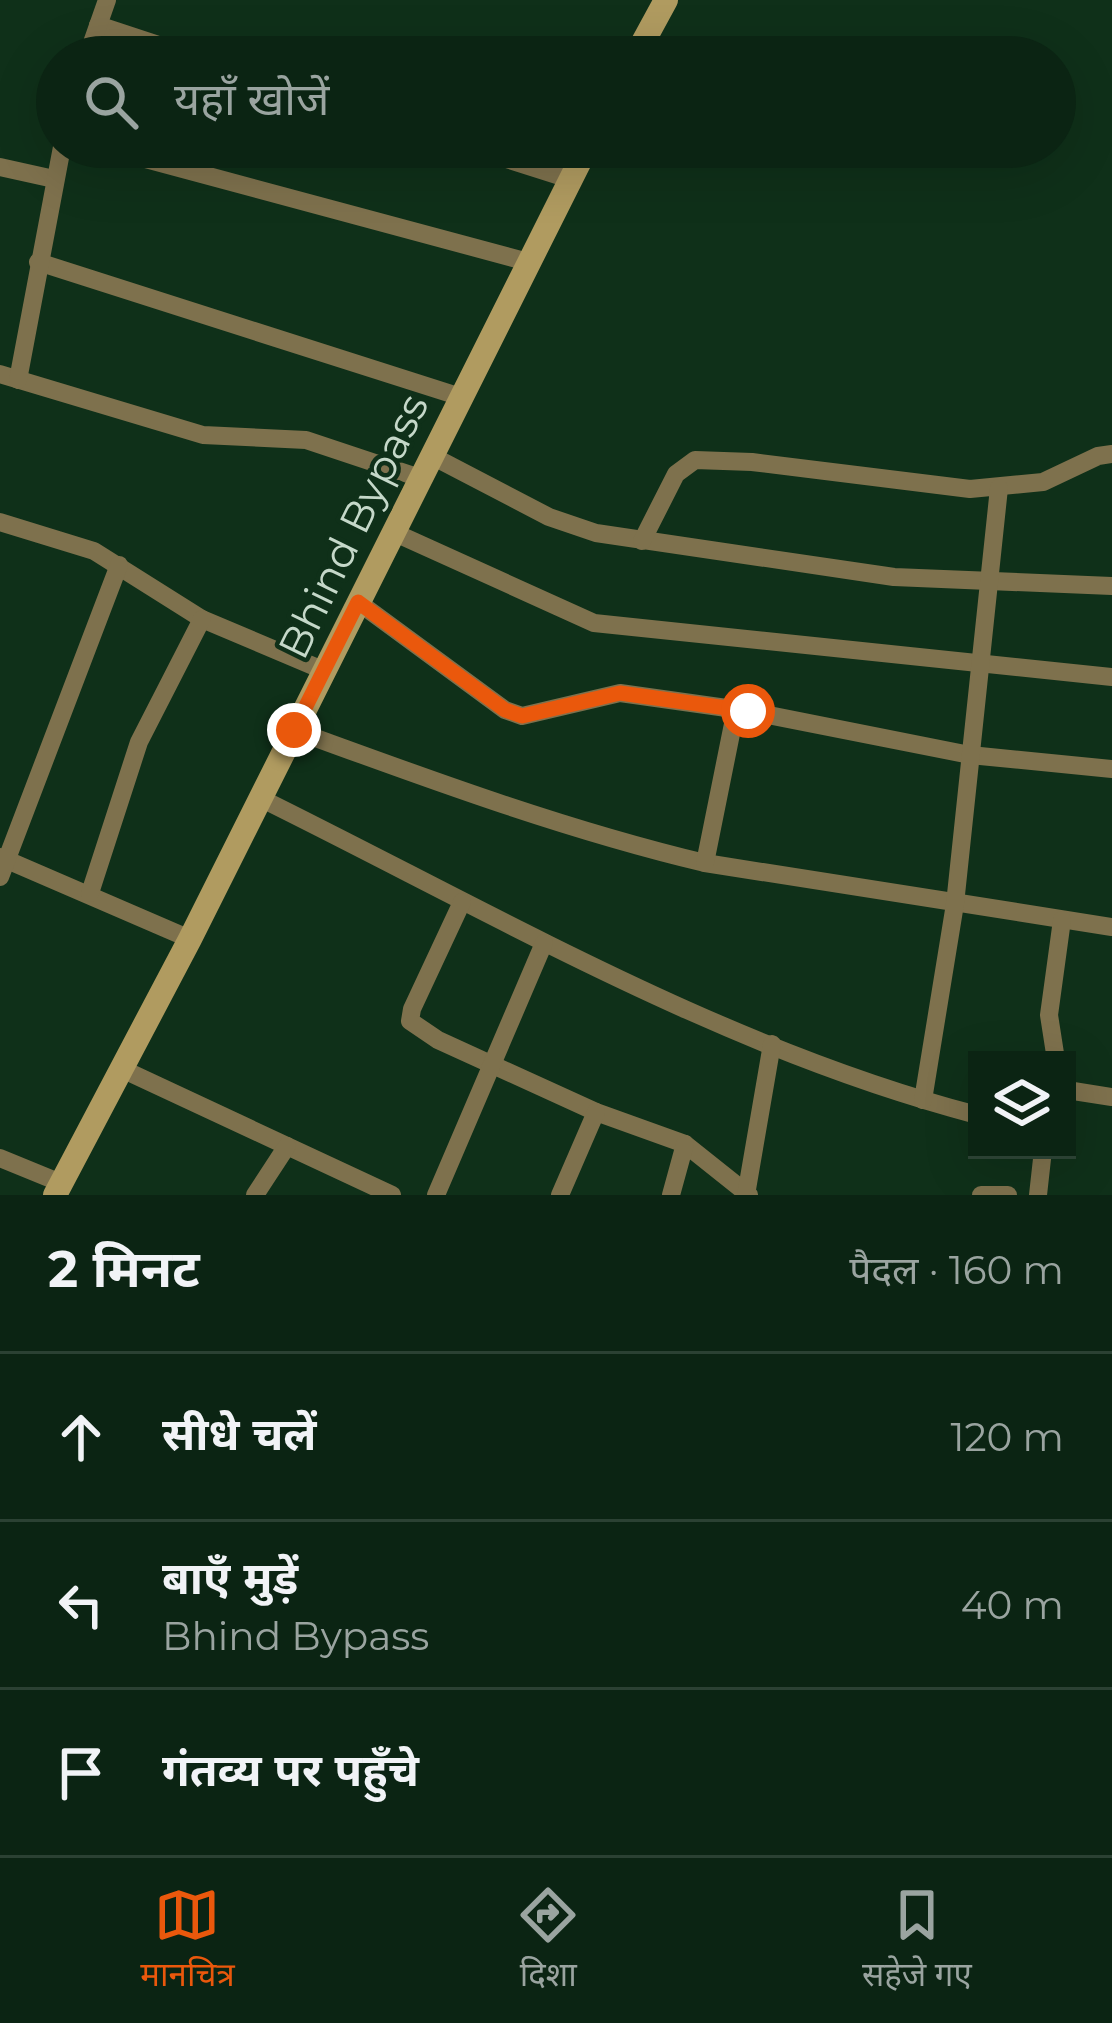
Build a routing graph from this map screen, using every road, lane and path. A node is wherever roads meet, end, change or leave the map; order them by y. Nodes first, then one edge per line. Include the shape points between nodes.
1 (107, 0) edge
2 (666, 0) edge
3 (98, 25) junction
4 (95, 36) edge
5 (132, 36) edge
6 (646, 36) edge
7 (0, 167) edge
8 (57, 168) edge
9 (179, 168) edge
10 (535, 168) edge
11 (575, 168) edge
12 (54, 179) junction
13 (569, 179) junction
14 (38, 262) junction
15 (528, 262) junction
16 (9, 377) edge
17 (461, 398) junction
18 (1112, 454) edge
19 (426, 467) junction
20 (998, 488) junction
21 (0, 522) edge
22 (393, 532) junction
23 (642, 541) junction
24 (119, 565) junction
25 (990, 582) junction
26 (1112, 586) edge
27 (358, 602) junction
28 (202, 619) junction
29 (980, 664) junction
30 (325, 671) junction
31 (1112, 677) edge
32 (736, 709) junction
33 (294, 730) junction
34 (970, 755) junction
35 (1112, 769) edge
36 (260, 798) junction
37 (705, 863) junction
38 (2, 865) edge
39 (90, 893) junction
40 (463, 902) junction
41 (956, 904) junction
42 (1062, 920) junction
43 (1112, 927) edge
44 (190, 939) junction
45 (544, 943) junction
46 (772, 1044) junction
47 (1055, 1051) edge
48 (490, 1064) junction
49 (122, 1069) junction
50 (1076, 1091) edge
51 (1112, 1096) edge
52 (923, 1100) junction
53 (596, 1112) junction
54 (968, 1112) edge
55 (685, 1144) junction
56 (286, 1145) junction
57 (0, 1158) edge
58 (1042, 1159) edge
59 (58, 1189) edge
60 (747, 1194) edge
61 (256, 1195) edge
62 (392, 1195) edge
63 (436, 1195) edge
64 (560, 1195) edge
65 (670, 1195) edge
66 (981, 1195) edge
67 (1008, 1195) edge
68 (1038, 1195) edge

1 - 3 street
2 - 6 street
3 - 4 street
3 - 5 street
7 - 12 street
8 - 12 street
9 - 15 street
10 - 13 street
11 - 13 street, Bhind Bypass
12 - 14 street
13 - 15 street, Bhind Bypass
14 - 16 street
14 - 17 street
15 - 17 street, Bhind Bypass
16 - 19 street via 202,435 328,445
17 - 19 street, Bhind Bypass
18 - 20 street via 1043,482
19 - 22 street, Bhind Bypass
19 - 23 street via 549,517
20 - 23 street via 695,460 676,474
20 - 25 street
21 - 24 street
22 - 27 street, Bhind Bypass
22 - 29 street via 594,622
23 - 25 street via 894,578
24 - 28 street
24 - 38 street
25 - 26 street
25 - 29 street
27 - 30 street, Bhind Bypass
27 - 32 street via 522,716 620,693
28 - 30 street
28 - 39 street via 140,742
29 - 31 street
29 - 34 street
30 - 33 street, Bhind Bypass
32 - 34 street
32 - 37 street
33 - 36 street, Bhind Bypass
33 - 37 street
34 - 35 street
34 - 41 street
36 - 40 street
36 - 44 street, Bhind Bypass
37 - 41 street
38 - 39 street
39 - 44 street
40 - 45 street
40 - 48 street via 410,1021
41 - 42 street
41 - 52 street
42 - 43 street
42 - 47 street via 1049,1015
44 - 49 street, Bhind Bypass
45 - 46 street
45 - 48 street
46 - 52 street
46 - 60 street
48 - 53 street
48 - 63 street
49 - 56 street
49 - 59 street, Bhind Bypass
50 - 51 street
52 - 54 street
53 - 55 street
53 - 64 street
55 - 60 street
55 - 65 street
56 - 61 street
56 - 62 street
57 - 59 street
58 - 68 street
66 - 67 street

